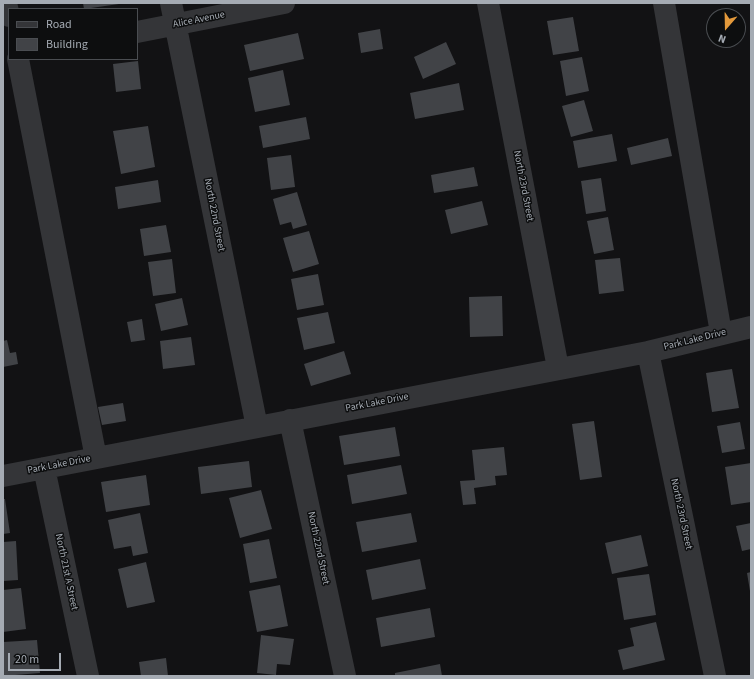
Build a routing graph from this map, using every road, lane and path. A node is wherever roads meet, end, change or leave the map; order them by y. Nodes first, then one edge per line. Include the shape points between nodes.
1 (171, 3) edge
2 (284, 3) edge
3 (488, 3) edge
4 (664, 3) edge
5 (175, 24) junction
6 (138, 32) edge
7 (18, 60) edge
8 (751, 327) edge
9 (721, 333) junction
10 (648, 352) junction
11 (558, 368) junction
12 (290, 420) junction
13 (257, 427) junction
14 (96, 458) junction
15 (44, 468) junction
16 (3, 476) edge
17 (88, 676) edge
18 (345, 676) edge
19 (715, 676) edge

1 - 5 street, North 22nd Street
2 - 5 street, Alice Avenue
3 - 11 street, North 23rd Street
4 - 9 street
5 - 6 street, Alice Avenue
5 - 13 street, North 22nd Street
7 - 14 street
8 - 9 street, Park Lake Drive
9 - 10 street, Park Lake Drive
10 - 11 street, Park Lake Drive
10 - 19 street, North 23rd Street
11 - 12 street, Park Lake Drive
12 - 13 street, Park Lake Drive
12 - 18 street, North 22nd Street
13 - 14 street, Park Lake Drive
14 - 15 street, Park Lake Drive
15 - 16 street, Park Lake Drive
15 - 17 street, North 21st A Street

